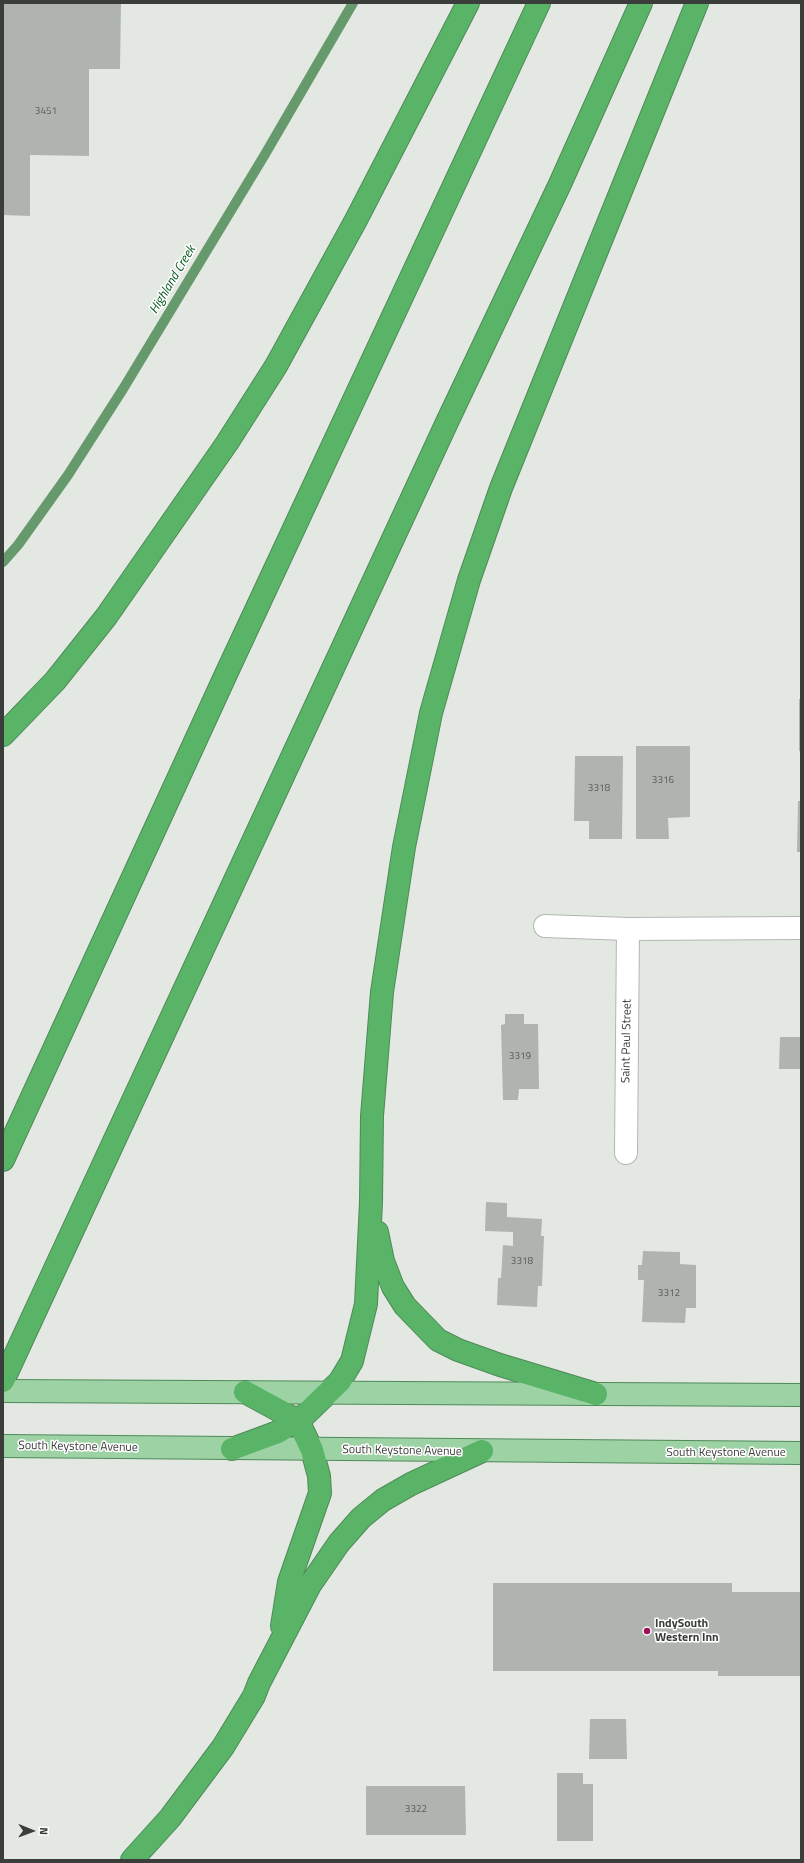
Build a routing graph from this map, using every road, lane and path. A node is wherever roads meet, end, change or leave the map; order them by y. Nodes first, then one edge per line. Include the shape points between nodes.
1 (468, 3) edge
2 (539, 3) edge
3 (641, 3) edge
4 (697, 3) edge
5 (3, 735) edge
6 (545, 926) dead end
7 (801, 928) edge
8 (628, 929) junction
9 (626, 1153) dead end
10 (3, 1160) edge
11 (371, 1202) junction
12 (3, 1381) edge
13 (3, 1391) edge
14 (245, 1392) junction
15 (328, 1393) junction
16 (596, 1394) junction
17 (801, 1395) edge
18 (295, 1422) junction
19 (3, 1446) edge
20 (232, 1449) junction
21 (312, 1450) junction
22 (482, 1451) junction
23 (801, 1453) edge
24 (280, 1643) junction
25 (132, 1860) edge

1 - 5 highway via 356,220 276,366 155,549 106,617 55,681
2 - 10 highway
3 - 12 highway via 560,184
4 - 11 highway via 500,488 442,670 420,760 383,984 372,1116
6 - 8 street
7 - 8 street
8 - 9 street, Saint Paul Street
11 - 15 highway via 366,1304 361,1328 352,1361 340,1381
11 - 16 highway via 384,1261 393,1287 405,1306 438,1340 500,1365
13 - 14 main road
14 - 15 main road
14 - 18 highway via 291,1417
15 - 16 main road
15 - 18 highway
16 - 17 main road
18 - 20 highway via 278,1432
18 - 21 highway via 302,1429
19 - 20 main road, South Keystone Avenue
20 - 21 main road, South Keystone Avenue
21 - 22 main road, South Keystone Avenue
21 - 24 highway via 319,1476 320,1493 289,1582
22 - 23 main road, South Keystone Avenue
22 - 24 highway via 411,1484 383,1500 361,1518 339,1543 310,1585
24 - 25 highway via 254,1696 223,1747 170,1818

